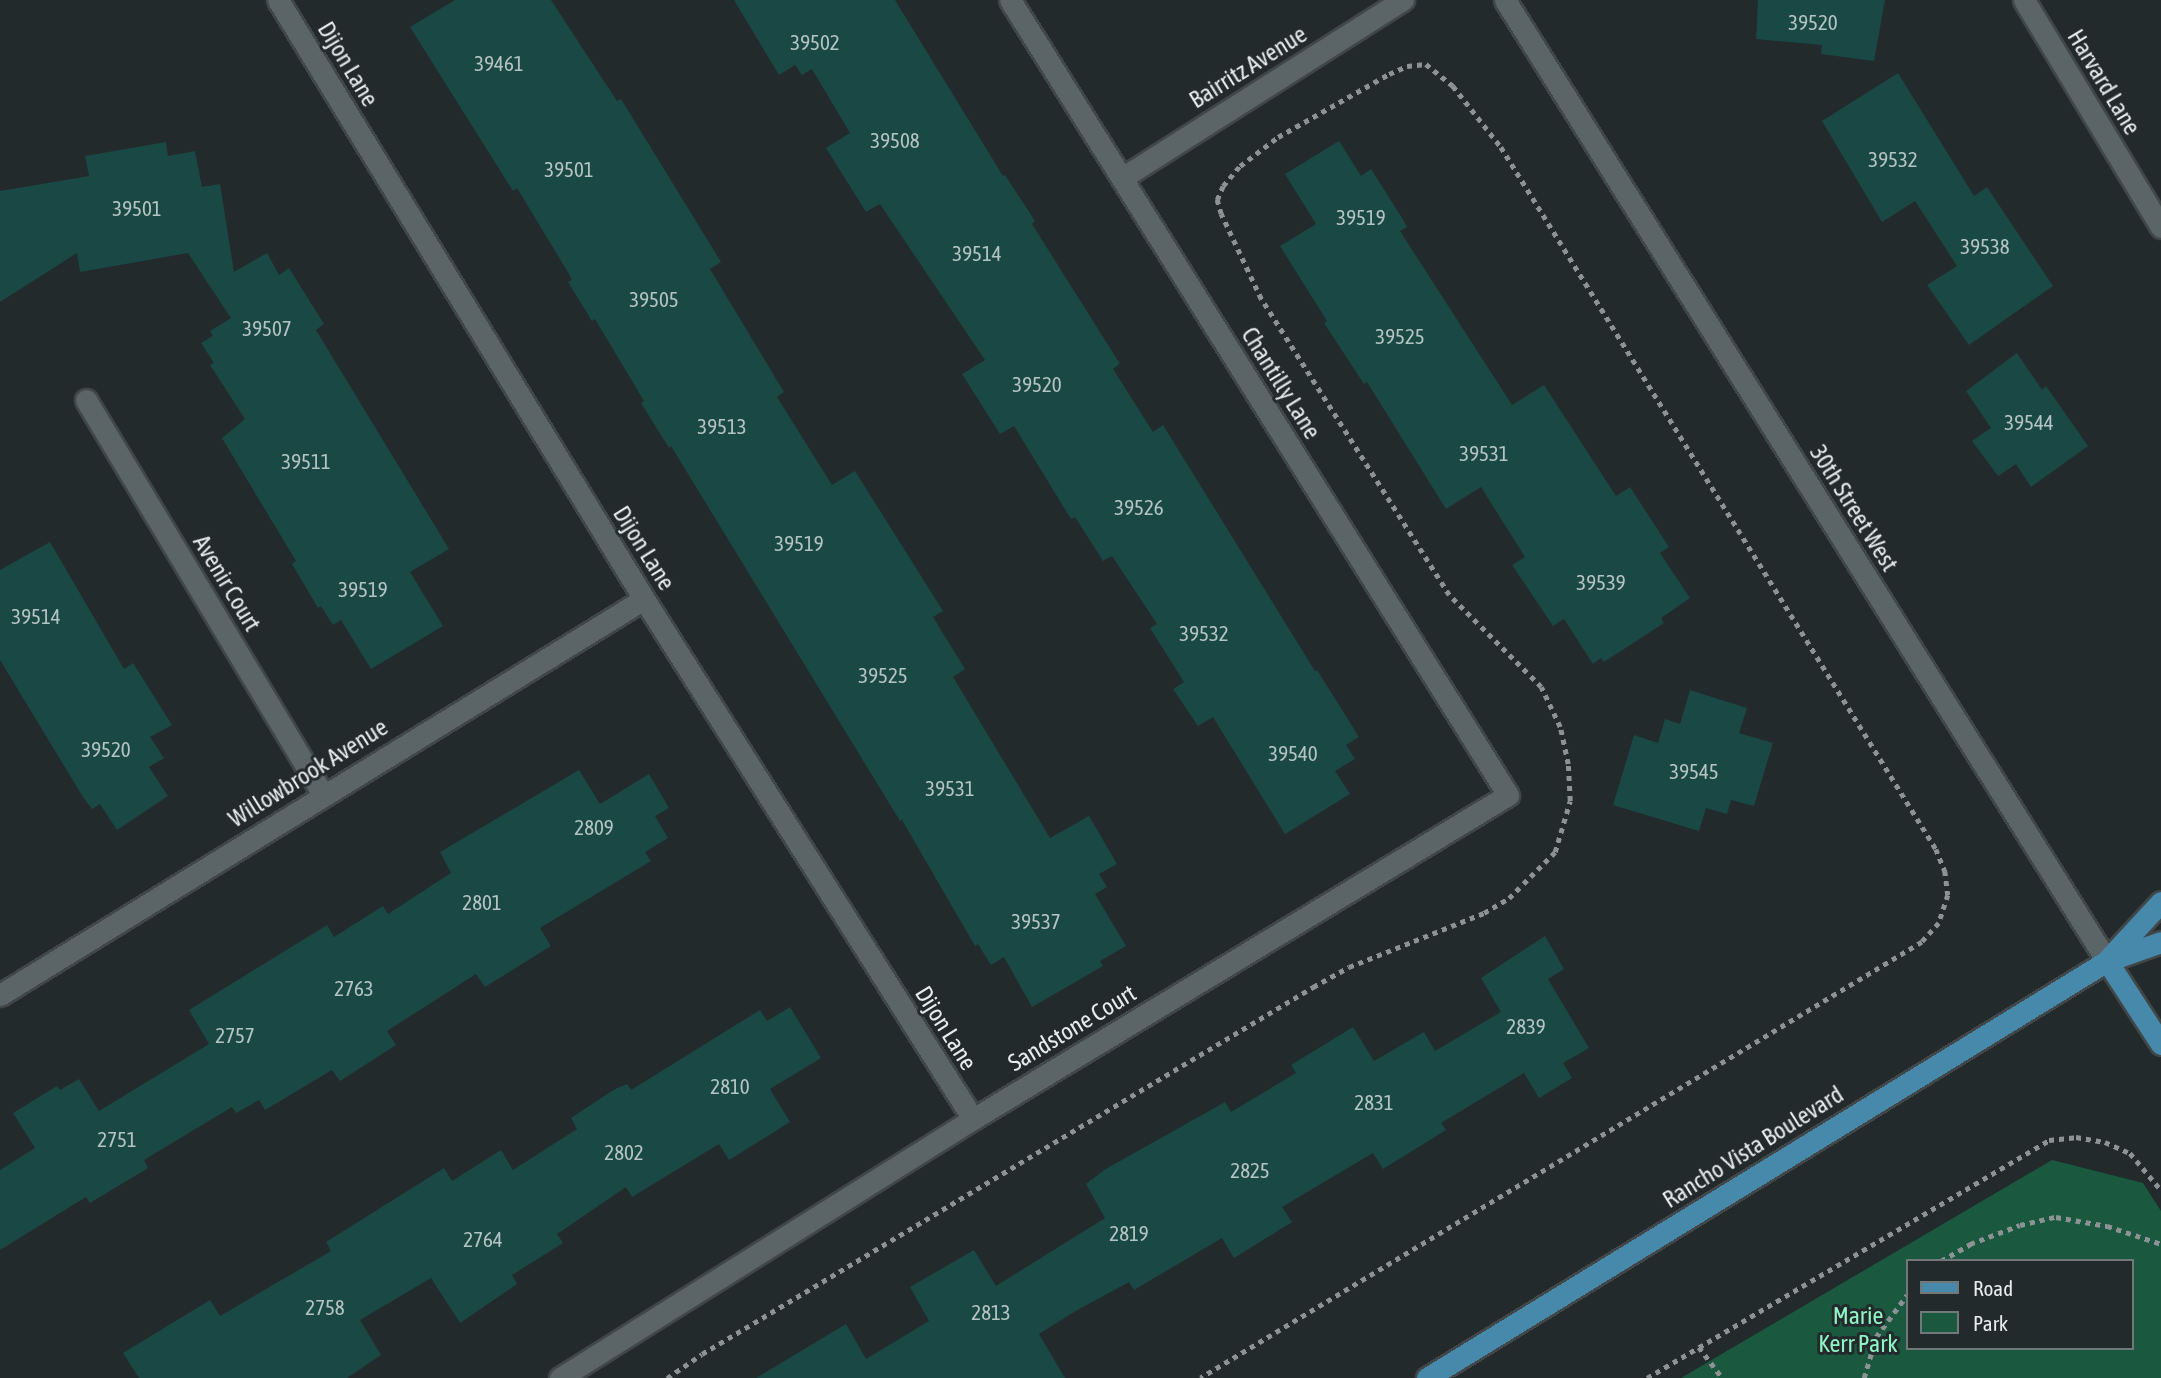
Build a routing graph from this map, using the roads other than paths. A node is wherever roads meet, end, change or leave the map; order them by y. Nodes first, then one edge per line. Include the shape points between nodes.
1 (278, 0) edge
2 (1010, 0) edge
3 (1403, 0) edge
4 (1505, 0) edge
5 (2024, 0) edge
6 (1122, 178) junction
7 (2161, 227) edge
8 (86, 400) dead end
9 (644, 599) junction
10 (323, 794) junction
11 (1508, 795) joint
12 (2161, 902) edge
13 (2161, 942) edge
14 (2107, 961) junction
15 (0, 995) edge
16 (2161, 1044) edge
17 (973, 1119) junction
18 (560, 1378) edge
19 (1427, 1378) edge

1 - 9 street, Dijon Lane
2 - 6 street, Chantilly Lane
3 - 6 street, Bairritz Avenue
4 - 14 street, 30th Street West
5 - 7 street, Harvard Lane
6 - 11 street, Chantilly Lane
8 - 10 street, Avenir Court
9 - 10 street, Willowbrook Avenue
9 - 17 street, Dijon Lane
10 - 15 street, Willowbrook Avenue
11 - 17 street, Sandstone Court
12 - 14 main road, Rancho Vista Boulevard
13 - 14 main road, Rancho Vista Boulevard
14 - 16 main road, 30th Street West
14 - 19 main road, Rancho Vista Boulevard
17 - 18 street, Sandstone Court

